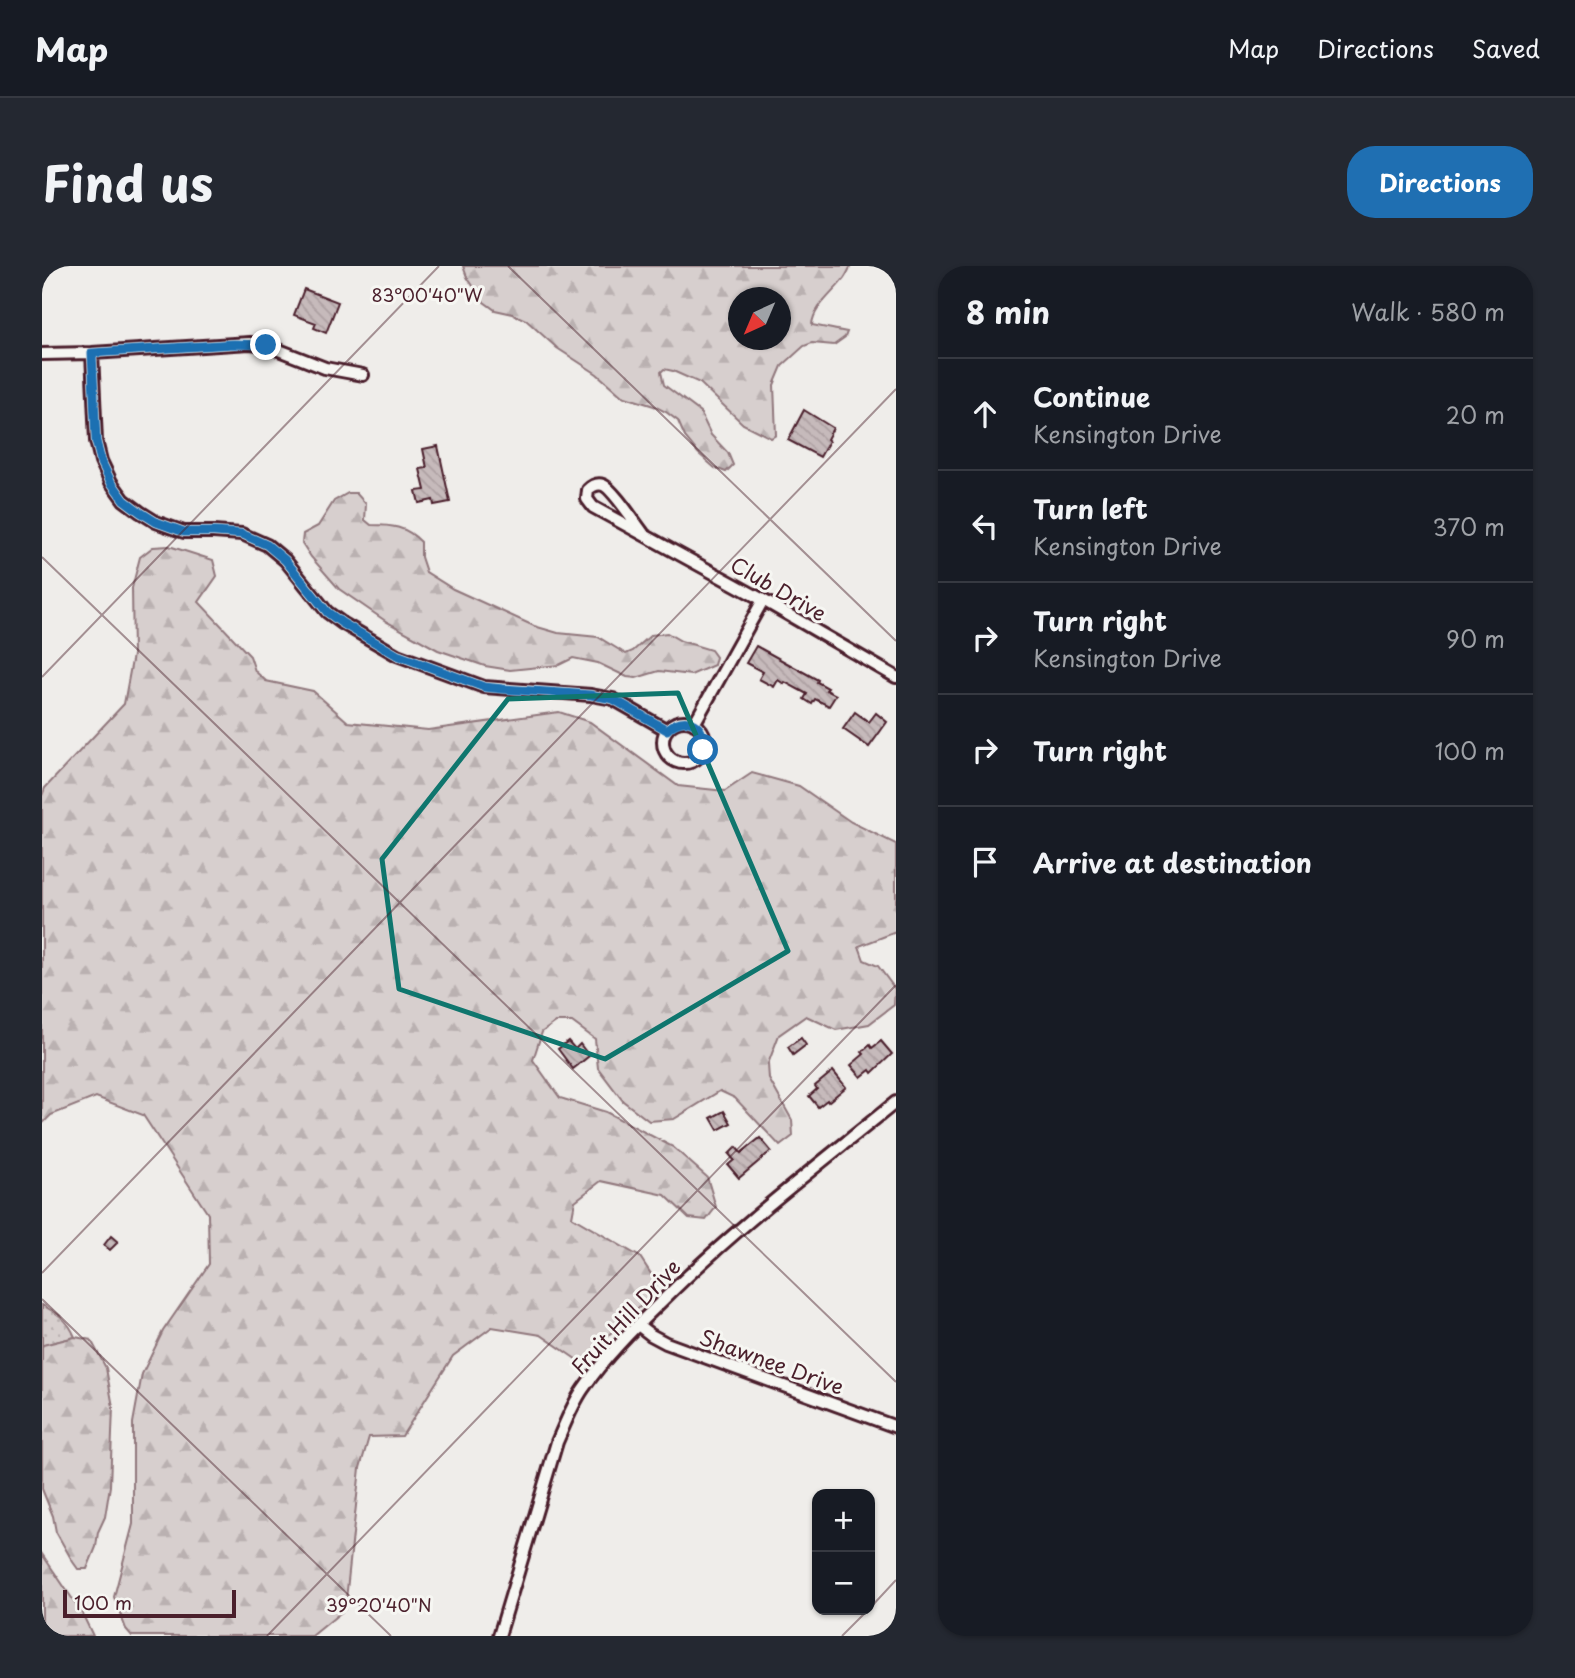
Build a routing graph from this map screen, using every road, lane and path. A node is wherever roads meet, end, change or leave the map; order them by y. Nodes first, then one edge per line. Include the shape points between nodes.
1 (92, 353) junction
2 (42, 354) edge
3 (363, 374) dead end
4 (643, 533) junction
5 (763, 600) junction
6 (896, 677) edge
7 (694, 724) junction
8 (667, 730) junction
9 (896, 1102) edge
10 (638, 1325) junction
11 (896, 1427) edge
12 (499, 1636) edge

1 - 2 street
1 - 3 street via 250,343 326,368
1 - 8 street via 101,461 124,500 140,512 184,532 242,534 267,545 327,612 397,655 484,687 613,699
4 - 4 street, Club Drive via 593,507 588,490 602,484 610,489
4 - 5 street, Club Drive
5 - 6 street, Club Drive
5 - 7 street
7 - 8 street via 679,722
7 - 8 street via 705,742 700,756 687,763 675,761 665,751
9 - 10 street, Fruit Hill Drive via 727,1239
10 - 11 street, Shawnee Drive via 666,1343
10 - 12 street, Fruit Hill Drive via 600,1366 568,1415

